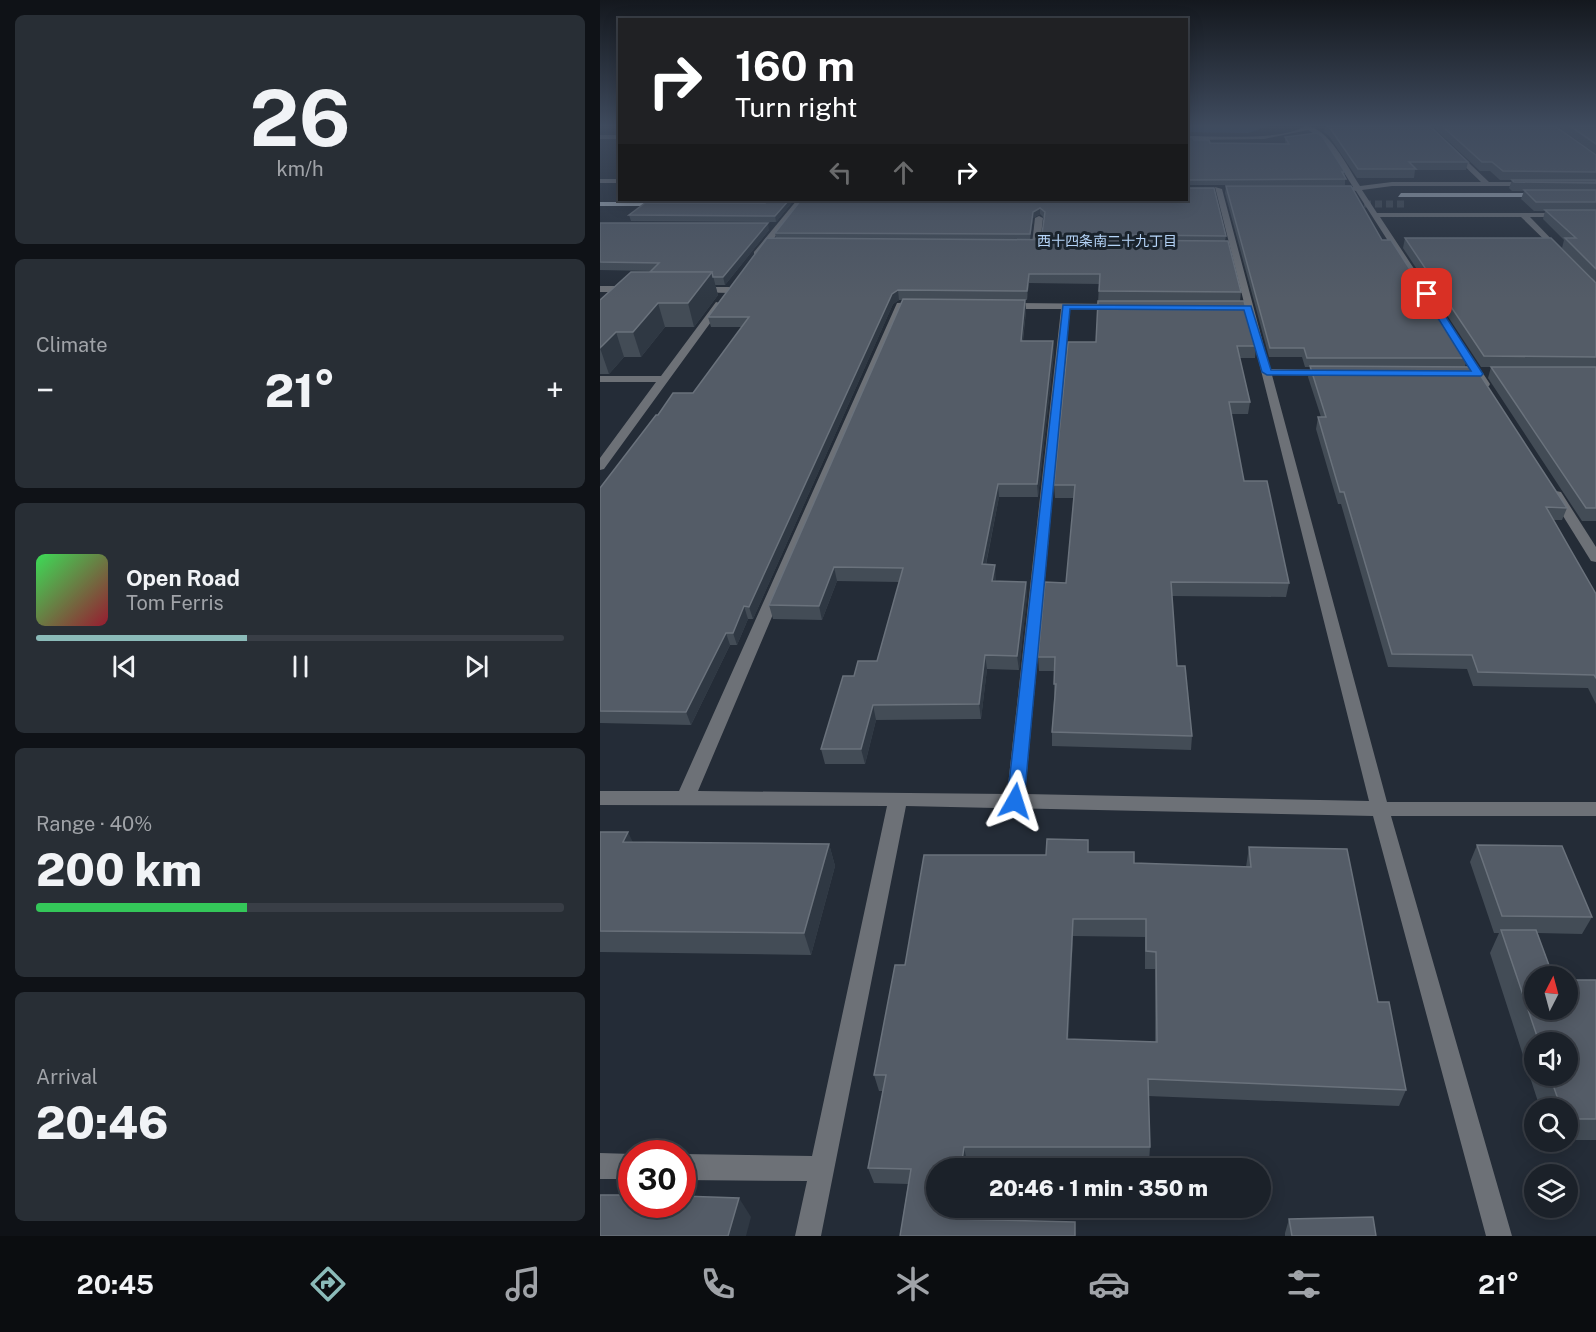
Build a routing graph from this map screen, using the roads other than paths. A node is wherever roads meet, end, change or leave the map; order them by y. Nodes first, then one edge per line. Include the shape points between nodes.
1 (1355, 184) edge
2 (1487, 184) joint
3 (1541, 184) edge
4 (1219, 189) edge
5 (1347, 189) edge
6 (1359, 189) junction
7 (600, 195) edge
8 (618, 195) edge
9 (1401, 195) tunnel mouth
10 (1550, 195) edge
11 (799, 201) edge
12 (600, 204) edge
13 (671, 204) edge
14 (1408, 204) tunnel mouth
15 (1549, 204) edge
16 (1376, 215) junction
17 (1523, 215) junction
18 (1596, 215) edge
19 (1039, 218) edge
20 (767, 226) edge
21 (779, 226) junction
22 (766, 243) junction
23 (777, 243) edge
24 (1024, 244) edge
25 (1036, 244) junction
26 (1048, 244) edge
27 (1564, 257) edge
28 (751, 262) edge
29 (737, 280) edge
30 (600, 289) edge
31 (635, 290) edge
32 (682, 290) edge
33 (729, 290) junction
34 (935, 306) edge
35 (995, 306) edge
36 (1066, 307) junction
37 (1134, 307) edge
38 (1267, 372) junction
39 (1337, 373) edge
40 (600, 379) edge
41 (664, 379) junction
42 (1490, 393) edge
43 (600, 466) edge
44 (1552, 490) edge
45 (1596, 558) edge
46 (600, 798) edge
47 (685, 799) junction
48 (898, 799) junction
49 (1015, 801) junction
50 (1380, 809) junction
51 (1596, 809) edge
52 (600, 1166) edge
53 (618, 1166) edge
54 (696, 1167) edge
55 (821, 1169) junction
56 (808, 1236) edge
57 (1499, 1236) edge

1 - 6 street
2 - 3 street
2 - 6 street via 1392,184
4 - 38 street via 1242,307
5 - 6 street
6 - 16 street
7 - 8 main road
9 - 10 main road
11 - 21 street
12 - 13 main road
14 - 15 main road
16 - 17 street
16 - 42 street
17 - 18 street
17 - 27 street
19 - 25 street
20 - 21 street
21 - 22 street
22 - 23 street
22 - 28 street
24 - 25 street
25 - 26 street
29 - 33 street
30 - 31 street
32 - 33 street
33 - 41 street
34 - 47 street via 900,305
35 - 36 street
36 - 37 street
36 - 49 street
38 - 39 street
38 - 50 street
40 - 41 street
41 - 43 street
44 - 45 street
46 - 47 street
47 - 48 street
48 - 49 street
48 - 55 street
49 - 50 street
50 - 51 street
50 - 57 street
52 - 53 street
54 - 55 street
55 - 56 street

